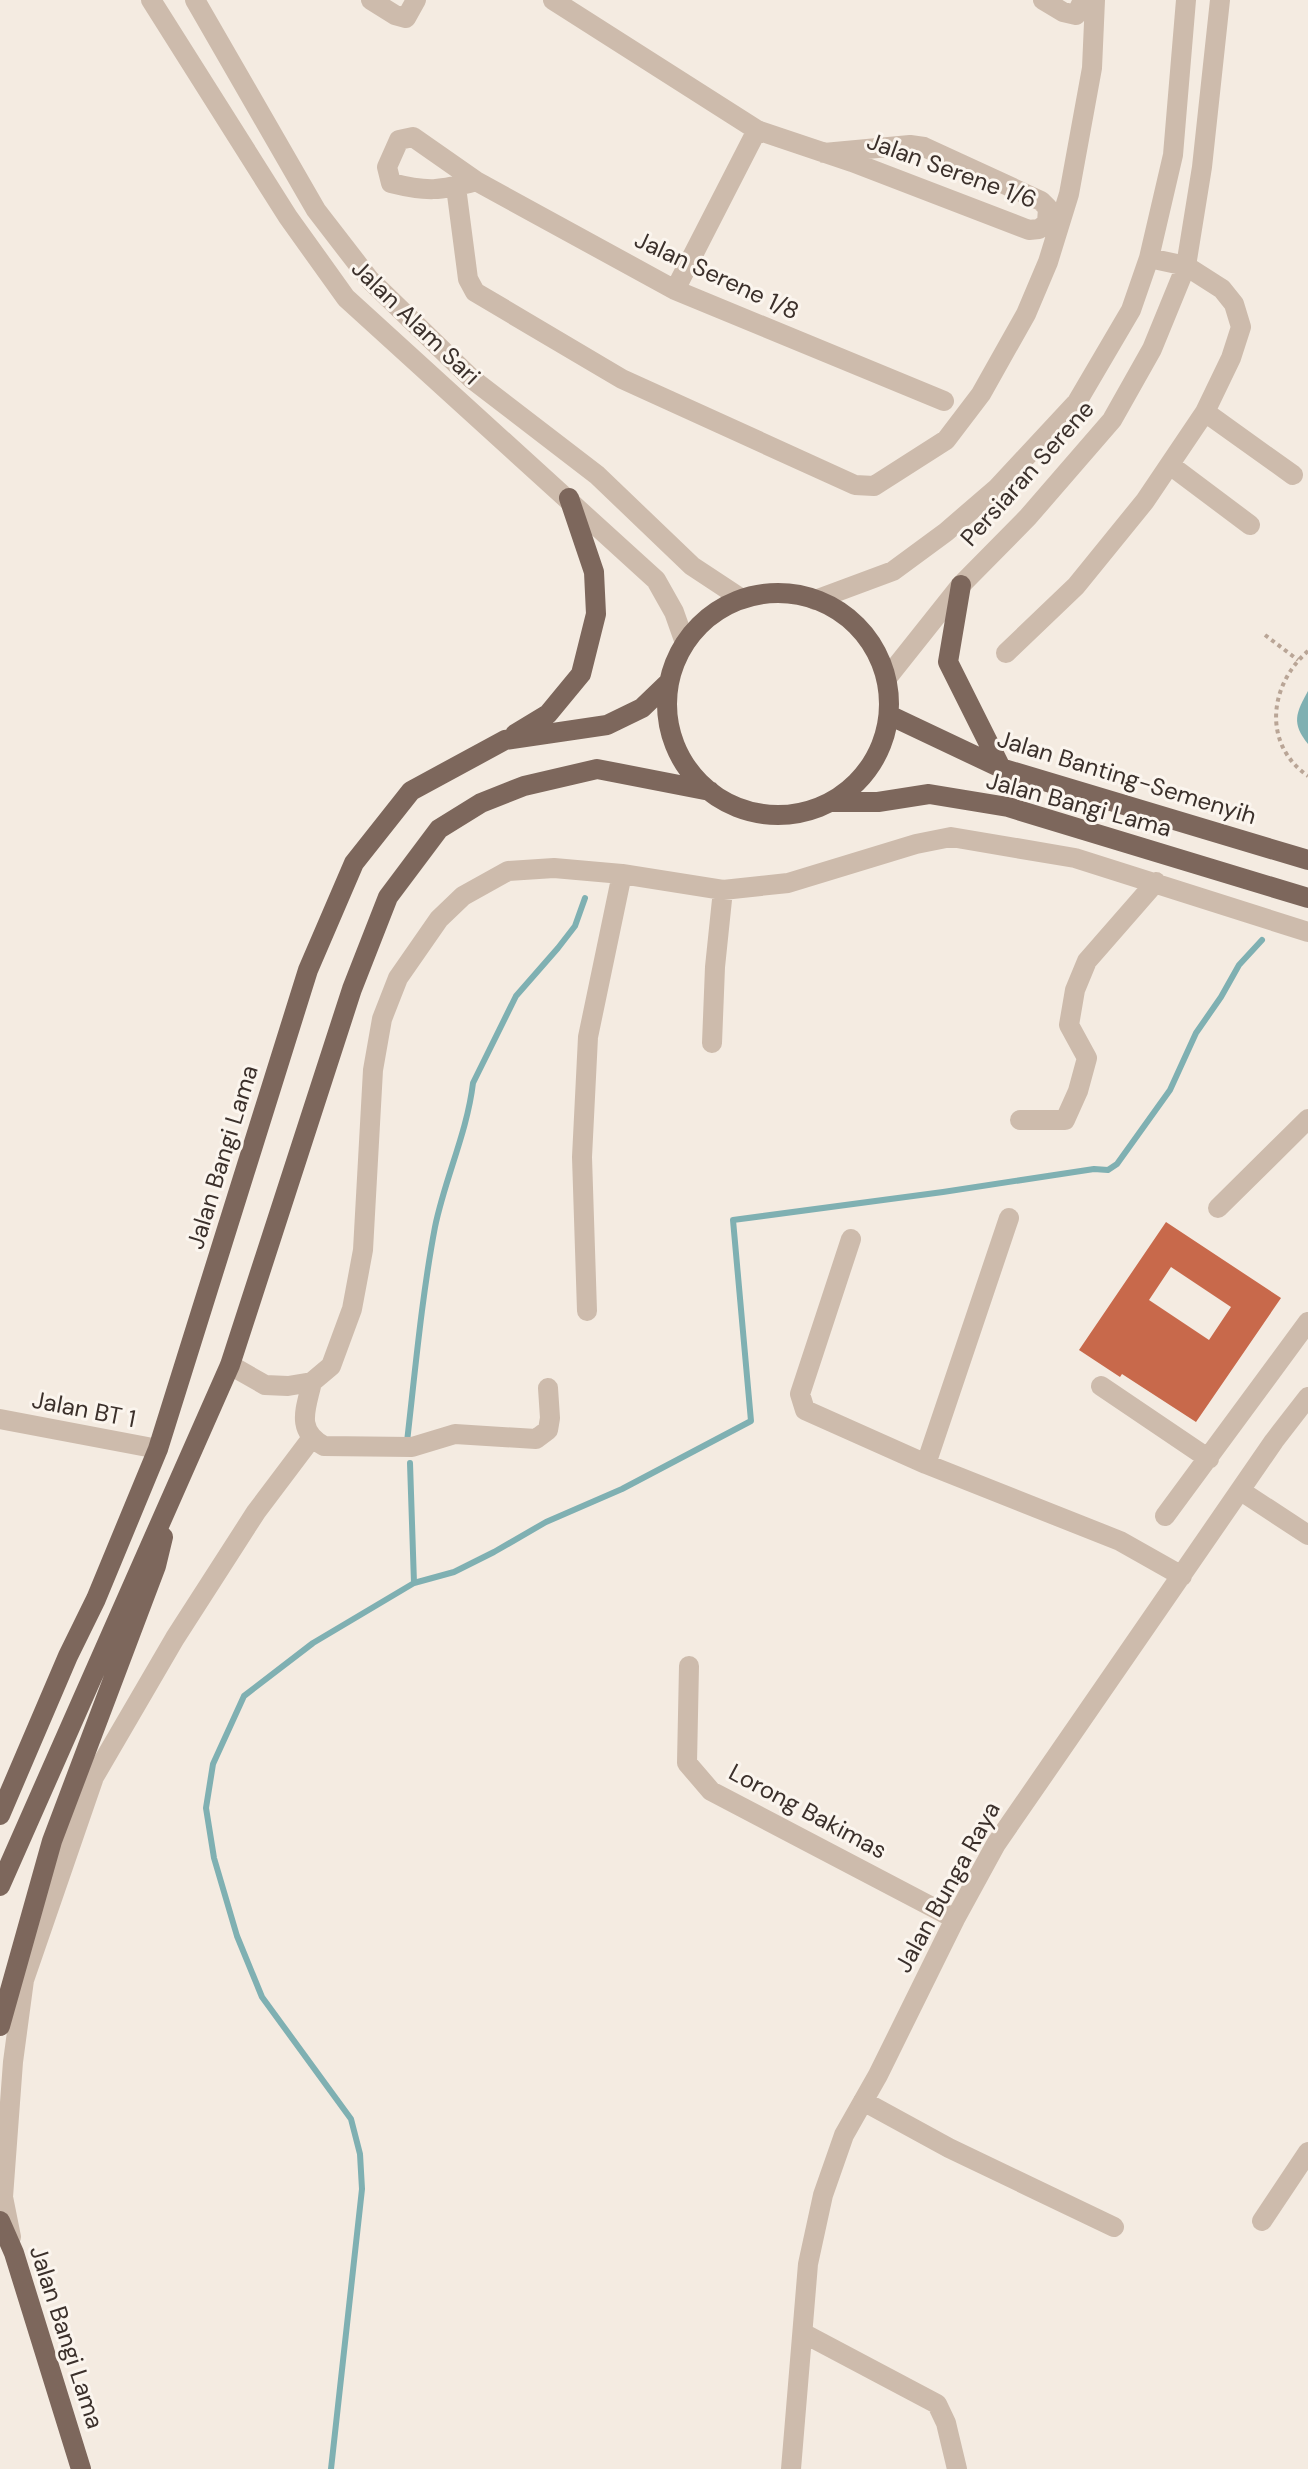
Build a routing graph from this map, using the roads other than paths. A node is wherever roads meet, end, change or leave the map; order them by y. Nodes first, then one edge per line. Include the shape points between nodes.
1 (151, 0) edge
2 (195, 0) edge
3 (371, 0) edge
4 (416, 0) edge
5 (553, 0) edge
6 (1043, 0) edge
7 (1083, 0) edge
8 (1095, 0) edge
9 (1186, 0) edge
10 (1220, 0) edge
11 (757, 130) junction
12 (824, 153) junction
13 (1149, 258) junction
14 (1186, 266) junction
15 (675, 290) junction
16 (944, 401) dead end
17 (1205, 412) junction
18 (1170, 465) junction
19 (1293, 475) dead end
20 (569, 498) junction
21 (1250, 525) dead end
22 (961, 585) junction
23 (742, 599) junction
24 (815, 600) junction
25 (685, 643) junction
26 (1006, 653) dead end
27 (887, 678) junction
28 (668, 683) junction
29 (889, 715) junction
30 (505, 740) junction
31 (1001, 768) junction
32 (710, 791) junction
33 (832, 802) junction
34 (1308, 860) edge
35 (622, 874) junction
36 (1156, 882) junction
37 (723, 890) junction
38 (1308, 898) edge
39 (1308, 932) edge
40 (712, 1043) dead end
41 (1308, 1119) edge
42 (1020, 1120) dead end
43 (1218, 1208) dead end
44 (1009, 1218) dead end
45 (851, 1239) dead end
46 (587, 1311) dead end
47 (1308, 1322) edge
48 (230, 1365) junction
49 (312, 1382) junction
50 (1101, 1386) dead end
51 (548, 1388) dead end
52 (1308, 1397) edge
53 (0, 1419) edge
54 (311, 1439) junction
55 (158, 1449) junction
56 (1209, 1459) junction
57 (926, 1464) junction
58 (175, 1487) junction
59 (1241, 1491) junction
60 (1165, 1516) dead end
61 (1308, 1535) edge
62 (1182, 1576) junction
63 (689, 1666) dead end
64 (0, 1815) edge
65 (0, 1886) edge
66 (955, 1919) junction
67 (0, 2026) edge
68 (863, 2101) junction
69 (1308, 2152) edge
70 (0, 2221) edge
71 (1262, 2221) dead end
72 (1114, 2227) dead end
73 (14, 2253) junction
74 (803, 2333) junction
75 (81, 2469) edge
76 (791, 2469) edge
77 (957, 2469) edge

1 - 20 street, Jalan Alam Sari via 288,217 346,298
2 - 23 street, Jalan Alam Sari via 316,210 370,280 472,379 597,475 692,566
3 - 4 street via 406,18
5 - 11 street, Jalan Serene 1/6
6 - 7 street via 1076,15
8 - 15 street, Jalan Serene 1/8 via 1092,68 1069,194 1048,262 981,394 946,440 874,486 855,485 622,379 475,292 468,279 466,184
9 - 13 street, Persiaran Serene via 1173,155
10 - 14 street, Persiaran Serene
11 - 12 street, Jalan Serene 1/6
11 - 15 street
12 - 12 street, Jalan Serene 1/6 via 1029,230 1047,223 1048,208 1041,201 924,147
13 - 14 street
13 - 24 street, Persiaran Serene via 1131,310 1077,402 997,488 893,571
14 - 17 street via 1222,289 1234,304 1241,327
14 - 22 street, Persiaran Serene via 1152,349 1112,420
15 - 16 street, Jalan Serene 1/8
17 - 18 street
17 - 19 street
18 - 21 street
18 - 26 street via 1076,586
20 - 25 street, Jalan Alam Sari via 656,580
20 - 30 main road via 594,572 596,614 581,674 548,714
22 - 27 street, Persiaran Serene
22 - 31 main road via 948,662
23 - 24 main road, Jalan Bangi Lama via 778,593
23 - 25 main road, Jalan Bangi Lama via 709,617
24 - 27 main road, Jalan Bangi Lama via 847,617 864,635
25 - 28 main road, Jalan Bangi Lama
27 - 29 main road, Jalan Bangi Lama
28 - 30 main road, Jalan Bangi Lama via 642,708 607,725
28 - 32 main road, Jalan Bangi Lama via 667,718 675,748 695,779
29 - 31 main road, Jalan Banting-Semenyih
29 - 33 main road, Jalan Bangi Lama via 881,748 861,779
30 - 55 main road, Jalan Bangi Lama via 411,791 354,863 308,970
31 - 34 main road, Jalan Banting-Semenyih
32 - 33 main road, Jalan Bangi Lama via 760,814 797,814
32 - 48 main road, Jalan Bangi Lama via 597,769 524,786 481,803 439,829 388,897 372,936
33 - 38 main road, Jalan Bangi Lama via 929,794 1008,807
35 - 37 street
35 - 46 street via 588,1037 582,1157
35 - 49 street via 554,868 508,871 463,896 439,919 398,978 382,1019 373,1070 363,1250 352,1309 331,1366
36 - 37 street via 1075,858 951,837 788,883
36 - 39 street
36 - 42 street via 1087,961 1075,990 1069,1025 1087,1058 1065,1120
37 - 40 street
41 - 43 street
44 - 57 street
45 - 57 street via 800,1394 805,1410
47 - 56 street
48 - 49 street via 265,1385
48 - 58 main road, Jalan Bangi Lama
49 - 54 street via 304,1421
50 - 56 street
51 - 54 street via 548,1430 536,1439 455,1434 412,1447 324,1446
52 - 59 street, Jalan Bunga Raya
53 - 55 street, Jalan BT 1
54 - 73 street via 248,1524 94,1777 24,1980 3,2197
55 - 64 main road, Jalan Bangi Lama
56 - 60 street
57 - 62 street via 1120,1541
58 - 65 main road, Jalan Bangi Lama
58 - 67 main road, Jalan Bangi Lama via 156,1566 52,1841
59 - 61 street
59 - 62 street, Jalan Bunga Raya
62 - 66 street, Jalan Bunga Raya via 996,1844
63 - 66 street, Lorong Bakimas via 687,1763 711,1791
66 - 68 street, Jalan Bunga Raya
68 - 72 street
68 - 74 street, Jalan Bunga Raya via 844,2135 823,2195 808,2264
69 - 71 street
70 - 73 main road, Jalan Bangi Lama
73 - 75 main road, Jalan Bangi Lama
74 - 76 street, Jalan Bunga Raya
74 - 77 street via 937,2404

